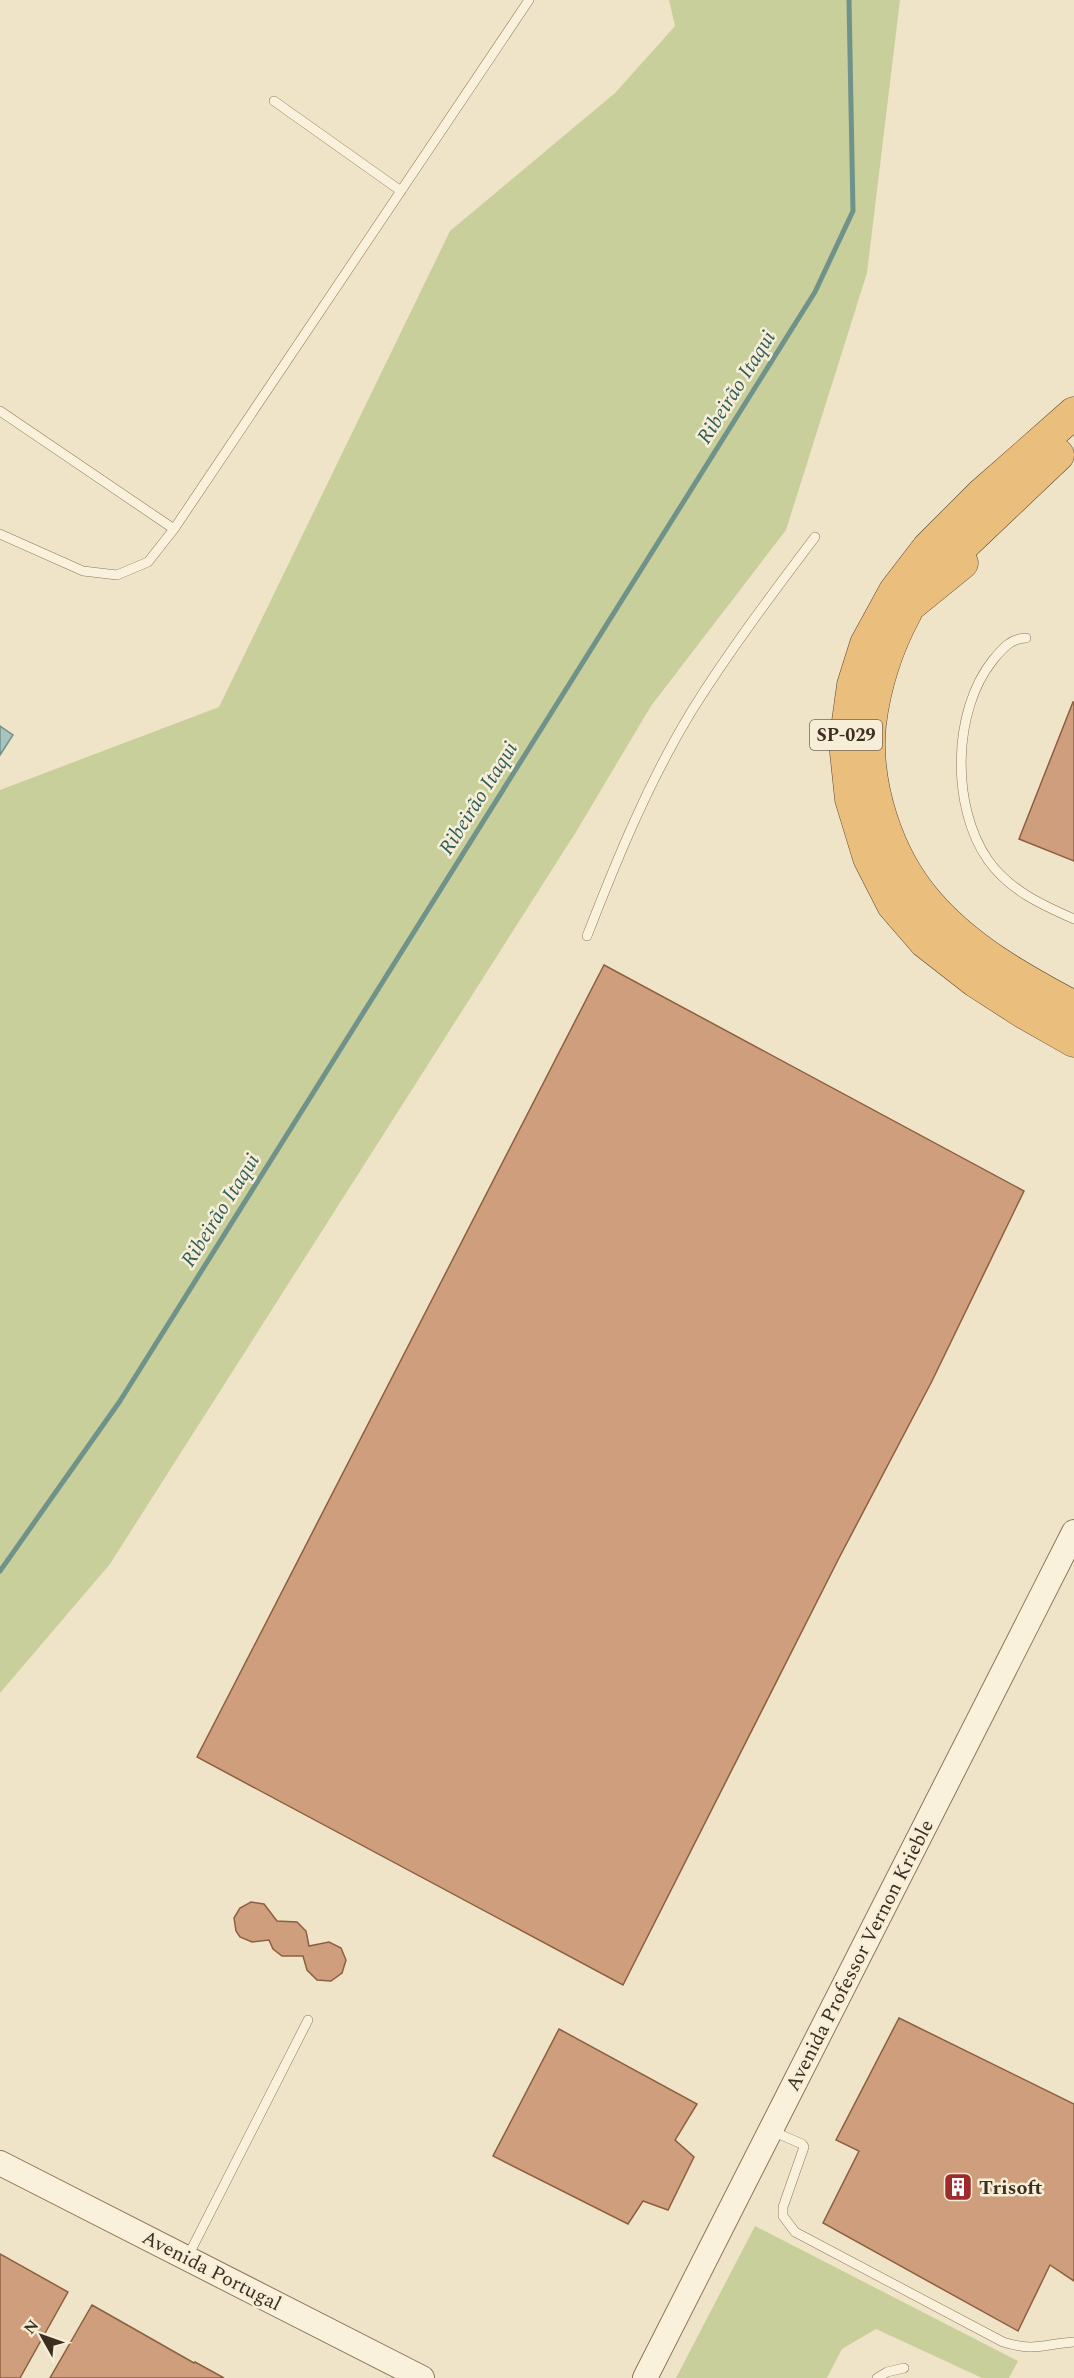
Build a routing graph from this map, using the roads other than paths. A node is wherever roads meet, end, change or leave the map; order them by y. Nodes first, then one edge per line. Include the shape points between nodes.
1 (529, 0) edge
2 (274, 101) dead end
3 (401, 191) junction
4 (0, 411) edge
5 (1074, 412) edge
6 (1074, 440) edge
7 (1074, 461) edge
8 (174, 530) junction
9 (0, 534) edge
10 (815, 537) dead end
11 (909, 606) junction
12 (1026, 638) dead end
13 (1074, 919) edge
14 (587, 936) dead end
15 (1074, 1007) edge
16 (1074, 1041) edge
17 (1074, 1532) edge
18 (309, 2020) dead end
19 (770, 2130) junction
20 (0, 2163) edge
21 (187, 2258) junction
22 (1074, 2342) edge
23 (904, 2368) dead end
24 (422, 2378) edge
25 (645, 2378) edge
26 (877, 2378) edge

1 - 3 lane
2 - 3 lane
3 - 8 lane
4 - 8 lane
5 - 16 highway, SP-029 via 981,495 928,548 895,591 866,644 853,685 844,743 851,799 866,848 893,905 925,942 975,981
6 - 11 highway, SP-029 via 957,549
7 - 11 highway, SP-029 via 993,537
8 - 9 lane via 148,561 117,575 83,571
10 - 14 lane via 738,640 690,714 648,790
11 - 15 highway, SP-029 via 891,640 870,725 876,798 890,840 926,901 959,934 1001,965
12 - 13 lane via 1014,640 1004,648 972,695 963,735 963,797 972,832 988,861 1033,901
17 - 19 street, Avenida Professor Vernon Krieble
18 - 21 lane
19 - 22 lane via 804,2147 783,2207 783,2216 795,2232 1003,2342 1022,2348
19 - 25 street, Avenida Professor Vernon Krieble
20 - 21 street, Avenida Portugal
21 - 24 street, Avenida Portugal
23 - 26 lane

